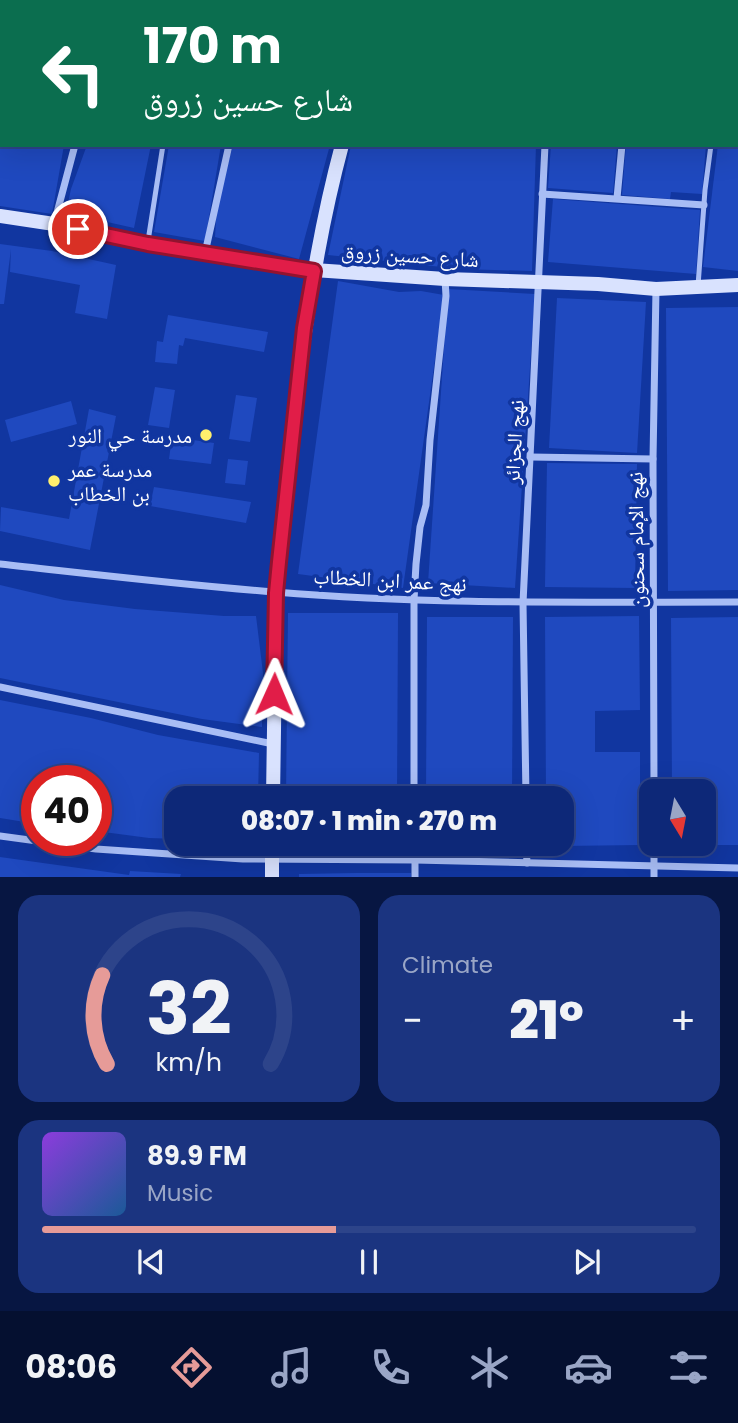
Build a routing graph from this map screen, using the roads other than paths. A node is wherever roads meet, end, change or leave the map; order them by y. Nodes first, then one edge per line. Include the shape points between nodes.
1 (74, 147) edge
2 (163, 147) edge
3 (229, 147) edge
4 (341, 147) edge
5 (545, 147) edge
6 (622, 147) edge
7 (711, 147) edge
8 (542, 194) junction
9 (617, 198) junction
10 (704, 205) junction
11 (0, 216) edge
12 (54, 224) junction
13 (148, 244) junction
14 (205, 254) junction
15 (314, 271) junction
16 (445, 279) junction
17 (539, 283) junction
18 (738, 285) edge
19 (698, 286) junction
20 (656, 289) junction
21 (531, 457) junction
22 (653, 459) junction
23 (0, 564) edge
24 (276, 593) junction
25 (414, 600) junction
26 (738, 601) edge
27 (655, 602) junction
28 (523, 603) junction
29 (0, 687) edge
30 (274, 744) junction
31 (654, 779) edge
32 (273, 786) edge
33 (414, 786) edge
34 (526, 786) edge
35 (0, 836) edge
36 (415, 856) edge
37 (527, 856) edge
38 (654, 856) edge
39 (272, 859) junction
40 (415, 860) junction
41 (527, 863) junction
42 (654, 866) junction
43 (738, 868) edge
44 (272, 877) edge
45 (415, 877) edge
46 (654, 877) edge

1 - 12 street
2 - 13 lane
3 - 14 street
4 - 15 street
5 - 8 street, نهج الجزائر
6 - 9 street
7 - 10 lane
8 - 9 street
8 - 17 street, نهج الجزائر
9 - 10 street
10 - 19 lane
11 - 12 street, شارع حسين زروق
12 - 13 street, شارع حسين زروق
13 - 14 street, شارع حسين زروق
14 - 15 street, شارع حسين زروق
15 - 16 street, شارع حسين زروق
15 - 24 street
16 - 17 street, شارع حسين زروق
16 - 25 street
17 - 20 street, شارع حسين زروق
17 - 21 street, نهج الجزائر
18 - 19 street, شارع حسين زروق
19 - 20 street, شارع حسين زروق
20 - 22 street, نهج الإمام سحنون
21 - 22 street
21 - 28 street, نهج الجزائر
22 - 27 street, نهج الإمام سحنون
23 - 24 street, نهج عمر ابن الخطاب
24 - 25 street, نهج عمر ابن الخطاب
24 - 30 street
25 - 28 street, نهج عمر ابن الخطاب
25 - 33 street
26 - 27 street, نهج عمر ابن الخطاب
27 - 28 street, نهج عمر ابن الخطاب
27 - 31 street, نهج الإمام سحنون
28 - 34 street, نهج الجزائر
29 - 30 street
30 - 32 street
35 - 39 street via 96,849
36 - 40 street
37 - 41 street
38 - 42 street
39 - 40 street
39 - 44 street
40 - 41 street
40 - 45 street
41 - 42 street
42 - 43 street
42 - 46 street

